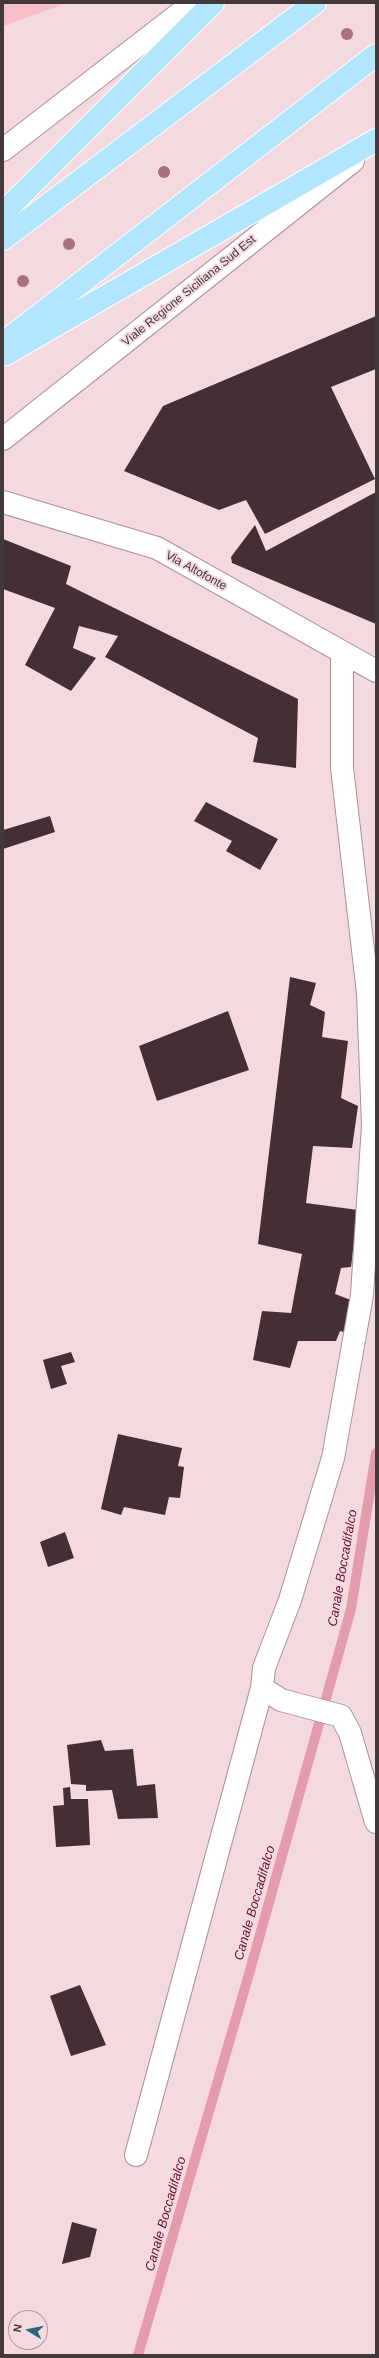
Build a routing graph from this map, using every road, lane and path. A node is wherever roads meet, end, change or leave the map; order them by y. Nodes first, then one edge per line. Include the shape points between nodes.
1 (212, 3) edge
2 (310, 7) edge
3 (186, 16) edge
4 (376, 55) edge
5 (376, 140) edge
6 (376, 144) edge
7 (3, 150) edge
8 (3, 213) edge
9 (3, 239) edge
10 (3, 343) edge
11 (3, 356) edge
12 (3, 439) edge
13 (3, 502) edge
14 (342, 653) junction
15 (376, 671) edge
16 (262, 1688) junction
17 (376, 1822) edge
18 (136, 2155) dead end

1 - 3 main road
2 - 9 main road
3 - 7 street
3 - 8 main road
4 - 10 main road
5 - 11 main road
6 - 12 street, Viale Regione Siciliana Sud Est
13 - 14 street, Via Altofonte via 157,548
14 - 15 street, Via Altofonte
14 - 16 street via 342,768 368,993 373,1125 362,1295 333,1458 290,1600 264,1668
16 - 17 street via 281,1700 341,1716 350,1733
16 - 18 street

